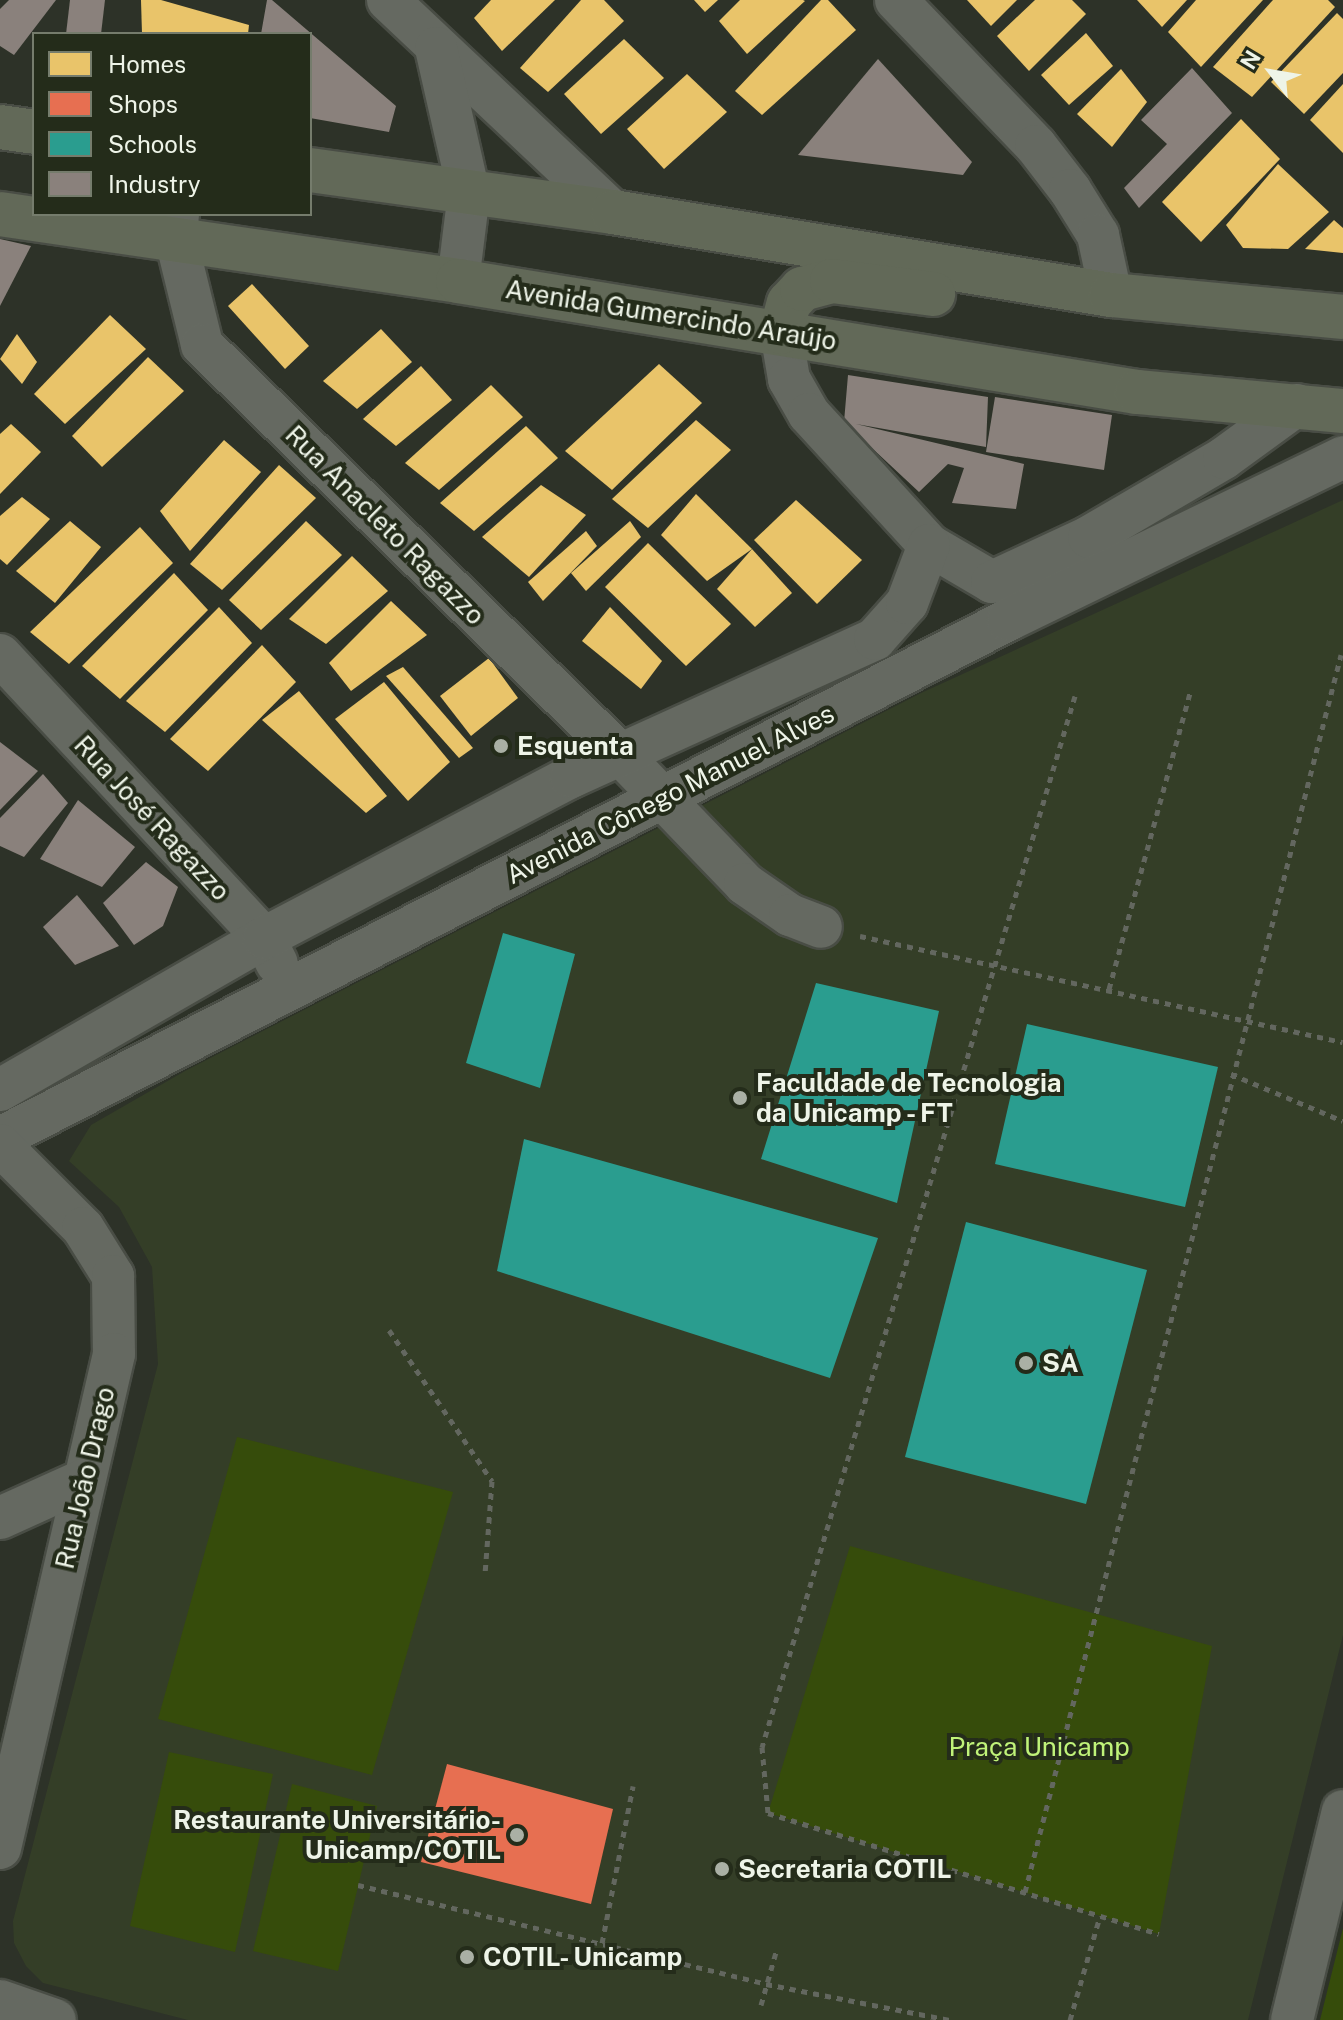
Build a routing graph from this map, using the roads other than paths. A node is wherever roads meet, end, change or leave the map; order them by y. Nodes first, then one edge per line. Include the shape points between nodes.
1 (388, 0) edge
2 (896, 0) edge
3 (436, 48) junction
4 (0, 127) edge
5 (32, 132) edge
6 (312, 170) edge
7 (469, 193) junction
8 (613, 212) junction
9 (0, 214) edge
10 (177, 226) edge
11 (458, 281) junction
12 (1111, 295) junction
13 (1160, 299) junction
14 (1343, 317) edge
15 (781, 332) junction
16 (1297, 405) junction
17 (1343, 411) edge
18 (1343, 457) edge
19 (929, 545) junction
20 (992, 582) junction
21 (1008, 620) junction
22 (0, 655) edge
23 (622, 756) junction
24 (663, 801) junction
25 (821, 927) road end
26 (264, 938) junction
27 (292, 991) junction
28 (0, 1090) edge
29 (0, 1138) edge
30 (0, 1145) edge
31 (84, 1480) junction
32 (0, 1518) edge
33 (1343, 1811) edge
34 (0, 1848) edge
35 (0, 2001) edge
36 (55, 2020) edge
37 (1292, 2020) edge

1 - 3 street
2 - 12 street via 1036,146 1070,190 1098,235
3 - 7 street
3 - 8 street
4 - 5 highway
6 - 7 highway
7 - 8 highway
7 - 11 street
8 - 12 highway
9 - 10 highway, Avenida Gumercindo Araújo
10 - 11 highway, Avenida Gumercindo Araújo
10 - 23 street, Rua Anacleto Ragazzo via 202,345
11 - 15 highway, Avenida Gumercindo Araújo
12 - 13 highway
13 - 14 highway
13 - 15 highway via 1117,316 832,281 802,289 789,303
15 - 16 highway, Avenida Gumercindo Araújo via 1137,392
15 - 19 street via 789,379 809,414
16 - 17 highway, Avenida Gumercindo Araújo
16 - 20 street via 1224,458 1089,537
18 - 21 street, Avenida Cônego Manuel Alves
19 - 20 street
19 - 23 street, Avenida Cônego Manuel Alves via 907,603 875,639
20 - 21 street
21 - 24 street, Avenida Cônego Manuel Alves
22 - 26 street, Rua José Ragazzo
23 - 24 street, Rua Anacleto Ragazzo
23 - 26 street, Avenida Cônego Manuel Alves via 571,777
24 - 25 street, Rua Anacleto Ragazzo via 745,884 790,915
24 - 27 street, Avenida Cônego Manuel Alves
26 - 27 street, Rua José Ragazzo
26 - 28 street, Avenida Cônego Manuel Alves
27 - 29 street, Avenida Cônego Manuel Alves
30 - 31 street, Rua João Drago via 83,1228 113,1276 114,1354
31 - 32 street
31 - 34 street, Rua João Drago
33 - 37 street
35 - 36 street

